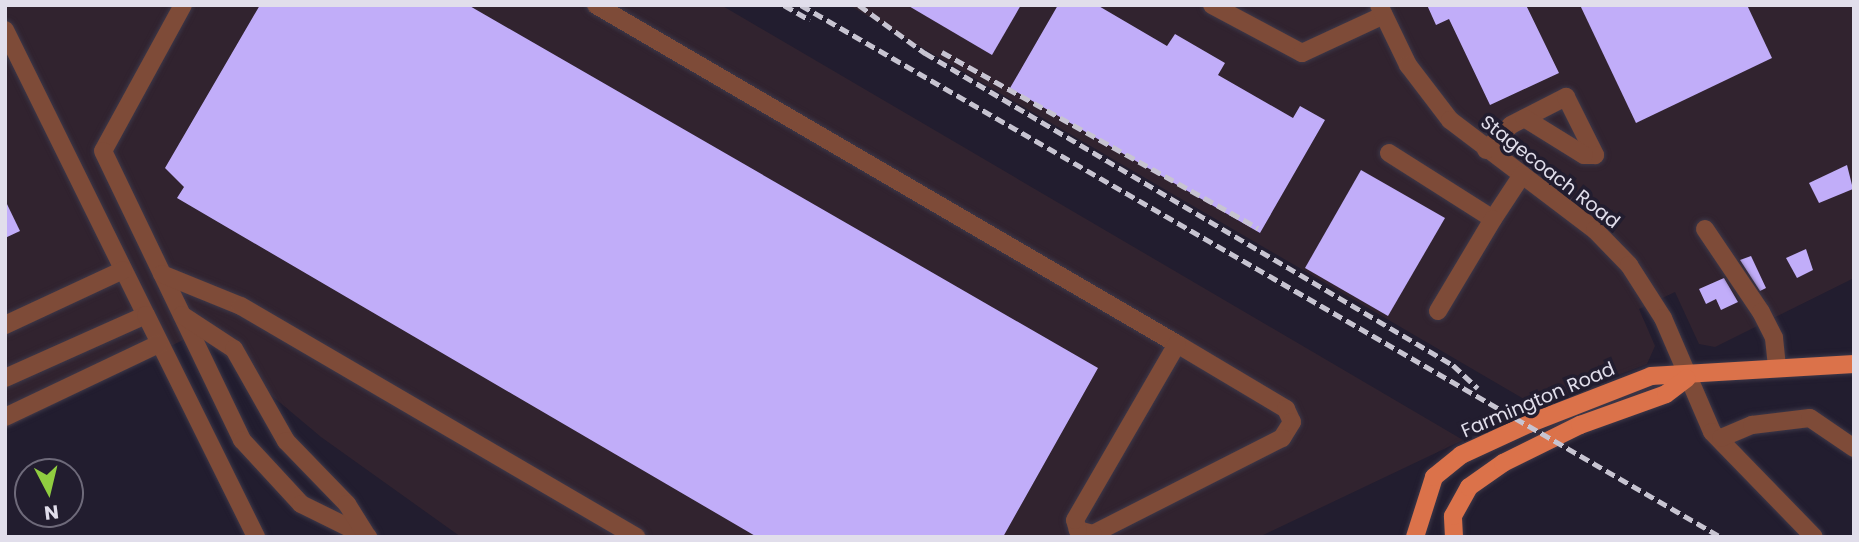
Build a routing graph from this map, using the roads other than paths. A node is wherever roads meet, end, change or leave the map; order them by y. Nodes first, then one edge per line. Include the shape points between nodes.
1 (183, 5) edge
2 (596, 5) edge
3 (1212, 5) edge
4 (1381, 10) edge
5 (5, 30) edge
6 (1524, 118) dead end
7 (1486, 150) junction
8 (1389, 153) dead end
9 (1522, 175) junction
10 (1493, 219) junction
11 (1705, 229) dead end
12 (123, 270) junction
13 (162, 274) junction
14 (1438, 311) dead end
15 (146, 314) junction
16 (182, 315) junction
17 (5, 326) edge
18 (159, 344) junction
19 (1177, 344) junction
20 (1854, 364) edge
21 (1777, 367) junction
22 (5, 378) edge
23 (1687, 378) junction
24 (5, 417) edge
25 (1721, 439) junction
26 (1854, 448) edge
27 (256, 537) edge
28 (368, 537) edge
29 (636, 537) edge
30 (1415, 537) edge
31 (1454, 537) edge
32 (1814, 537) edge

1 - 13 street via 103,151
2 - 19 street
3 - 4 street via 1302,53
4 - 7 street, Stagecoach Road via 1423,88
5 - 12 street
6 - 7 street
7 - 9 street, Stagecoach Road
8 - 10 street
9 - 10 street
9 - 23 street, Stagecoach Road via 1629,265 1663,318
10 - 14 street
11 - 21 street via 1761,312 1774,338
12 - 15 street
12 - 17 street
13 - 16 street
13 - 29 street via 241,306
15 - 18 street
15 - 22 street
16 - 28 street via 234,349 286,440 347,504
16 - 28 street via 242,440 301,504
18 - 24 street
18 - 27 street
19 - 19 street via 1286,409 1292,422 1282,438 1093,534 1078,530 1075,520
20 - 21 main road, Farmington Road
21 - 23 main road, Farmington Road
23 - 25 street, Stagecoach Road
23 - 30 main road, Farmington Road via 1651,376 1461,455 1434,477
23 - 31 main road, Farmington Road via 1666,394 1580,425 1494,469 1469,487 1453,516
25 - 26 street via 1752,425 1810,418
25 - 32 street, Stagecoach Road

